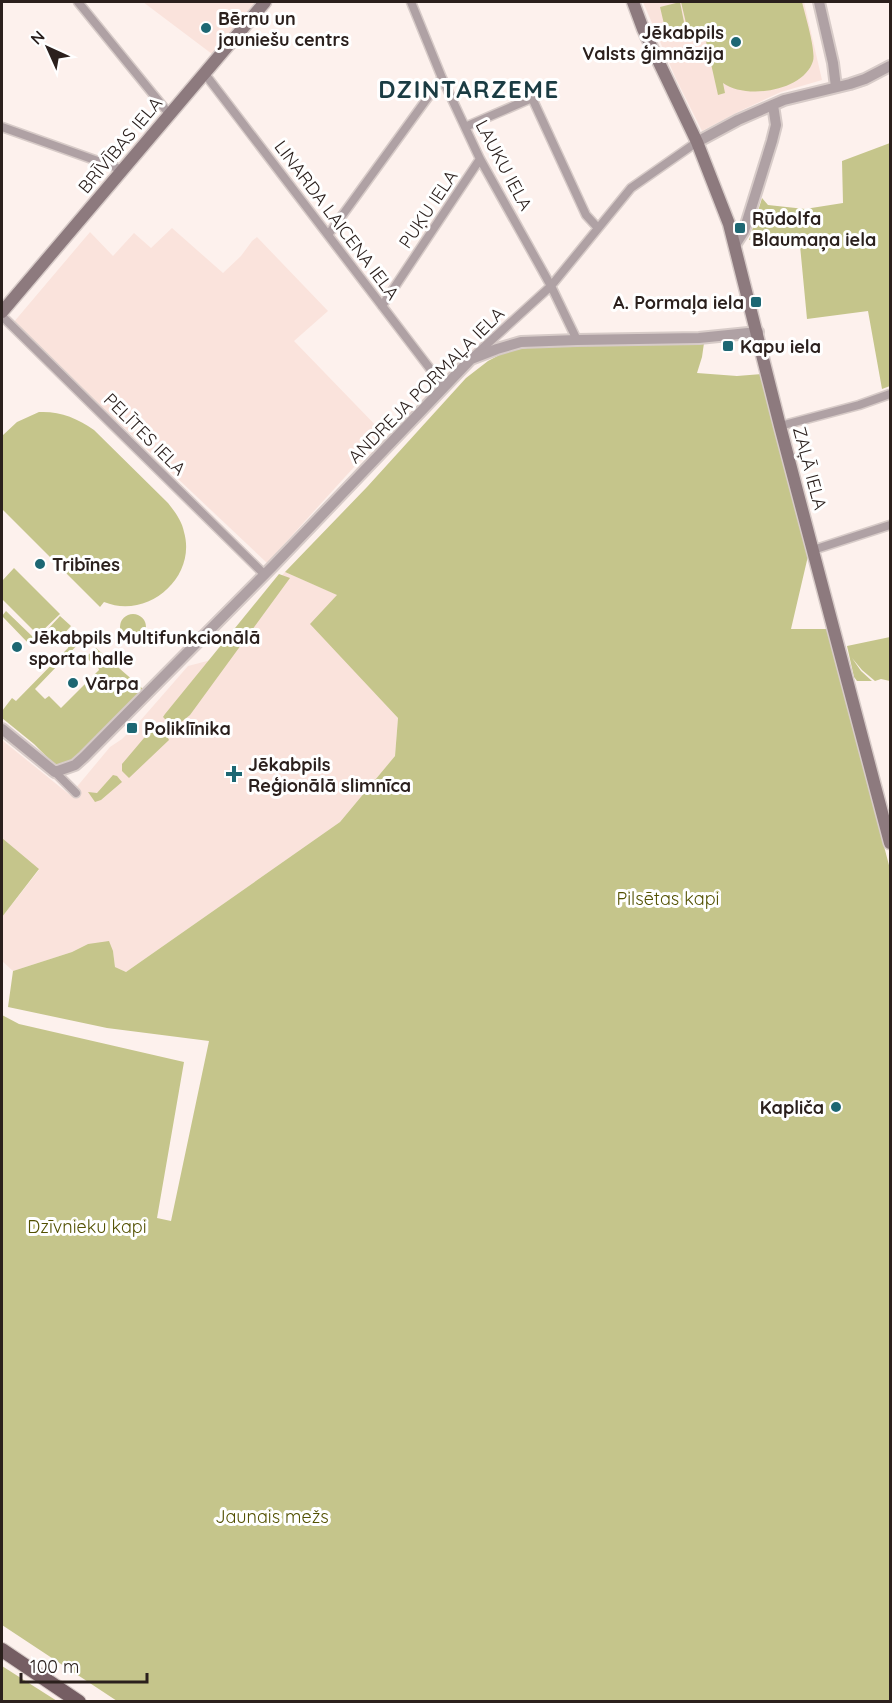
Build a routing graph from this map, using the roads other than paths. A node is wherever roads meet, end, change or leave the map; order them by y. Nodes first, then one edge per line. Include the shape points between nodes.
1 (78, 2) edge
2 (265, 2) edge
3 (411, 2) edge
4 (633, 2) edge
5 (819, 2) edge
6 (891, 66) edge
7 (205, 74) junction
8 (442, 78) junction
9 (836, 87) junction
10 (773, 105) junction
11 (170, 115) junction
12 (2, 127) edge
13 (465, 128) junction
14 (697, 142) junction
15 (480, 159) junction
16 (123, 170) junction
17 (598, 228) junction
18 (328, 235) junction
19 (735, 245) junction
20 (551, 286) junction
21 (382, 306) junction
22 (2, 312) edge
23 (2, 316) edge
24 (758, 332) junction
25 (577, 340) junction
26 (471, 359) junction
27 (444, 387) junction
28 (891, 394) edge
29 (780, 426) junction
30 (891, 525) edge
31 (813, 550) junction
32 (265, 575) junction
33 (2, 729) edge
34 (55, 772) junction
35 (76, 793) dead end
36 (891, 843) edge
37 (2, 1650) edge
38 (80, 1701) edge

1 - 11 street
2 - 7 main road, BRĪVĪBAS IELA
3 - 8 street, LAUKU IELA
4 - 14 main road
5 - 9 street
6 - 9 street, ANDREJA PORMAĻA IELA
7 - 11 main road, BRĪVĪBAS IELA
7 - 18 street, LINARDA LAICENA IELA
8 - 13 street, LAUKU IELA
8 - 18 street
9 - 10 street, ANDREJA PORMAĻA IELA
10 - 14 street, ANDREJA PORMAĻA IELA
10 - 19 street via 776,125 772,141 744,231
11 - 16 main road, BRĪVĪBAS IELA
12 - 16 street
13 - 15 street, LAUKU IELA
13 - 17 street via 532,98 586,215
14 - 17 street, ANDREJA PORMAĻA IELA via 631,188
14 - 19 main road
15 - 20 street, LAUKU IELA
15 - 21 street, PUĶU IELA
16 - 22 main road, BRĪVĪBAS IELA
17 - 20 street, ANDREJA PORMAĻA IELA
18 - 21 street, LINARDA LAICENA IELA
19 - 24 main road, ZAĻĀ IELA
20 - 25 street, LAUKU IELA
20 - 26 street, ANDREJA PORMAĻA IELA
21 - 27 street, LINARDA LAICENA IELA
23 - 32 street, PELĪTES IELA
24 - 25 street via 699,338
24 - 29 main road, ZAĻĀ IELA
25 - 26 street via 521,342
26 - 27 street, ANDREJA PORMAĻA IELA
27 - 32 street, ANDREJA PORMAĻA IELA
28 - 29 street
29 - 31 main road, ZAĻĀ IELA
30 - 31 street
31 - 36 main road, ZAĻĀ IELA
32 - 34 street, ANDREJA PORMAĻA IELA via 84,757
33 - 34 street
34 - 35 street
37 - 38 main road

